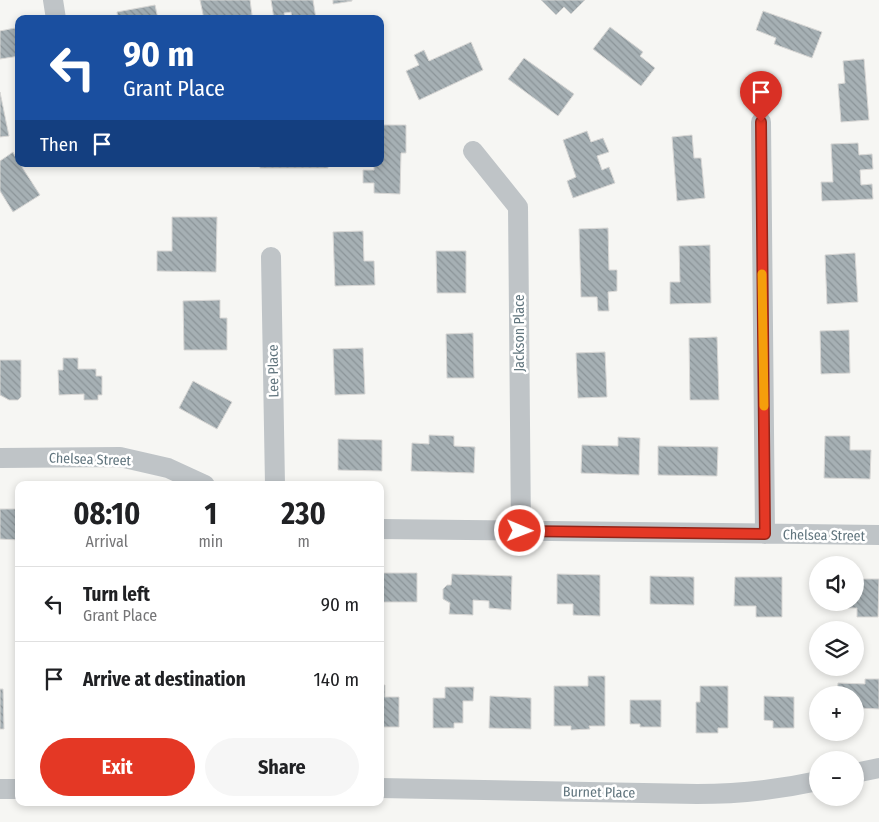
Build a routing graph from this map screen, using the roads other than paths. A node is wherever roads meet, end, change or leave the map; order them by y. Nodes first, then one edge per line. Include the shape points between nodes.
1 (53, 0) edge
2 (55, 15) edge
3 (761, 122) dead end
4 (473, 151) dead end
5 (271, 257) dead end
6 (0, 458) edge
7 (196, 481) edge
8 (275, 481) edge
9 (384, 529) edge
10 (520, 531) junction
11 (765, 534) junction
12 (879, 535) edge
13 (879, 768) edge
14 (864, 771) edge
15 (809, 783) edge
16 (384, 788) edge
17 (0, 789) edge
18 (15, 789) edge

1 - 2 street
3 - 11 street
4 - 10 street, Jackson Place via 518,207
5 - 8 street, Lee Place
6 - 7 street, Chelsea Street via 120,457 168,468
9 - 10 street, Chelsea Street
10 - 11 street, Chelsea Street
11 - 12 street, Chelsea Street
13 - 14 street
15 - 16 street, Burnet Place via 736,794
17 - 18 street

